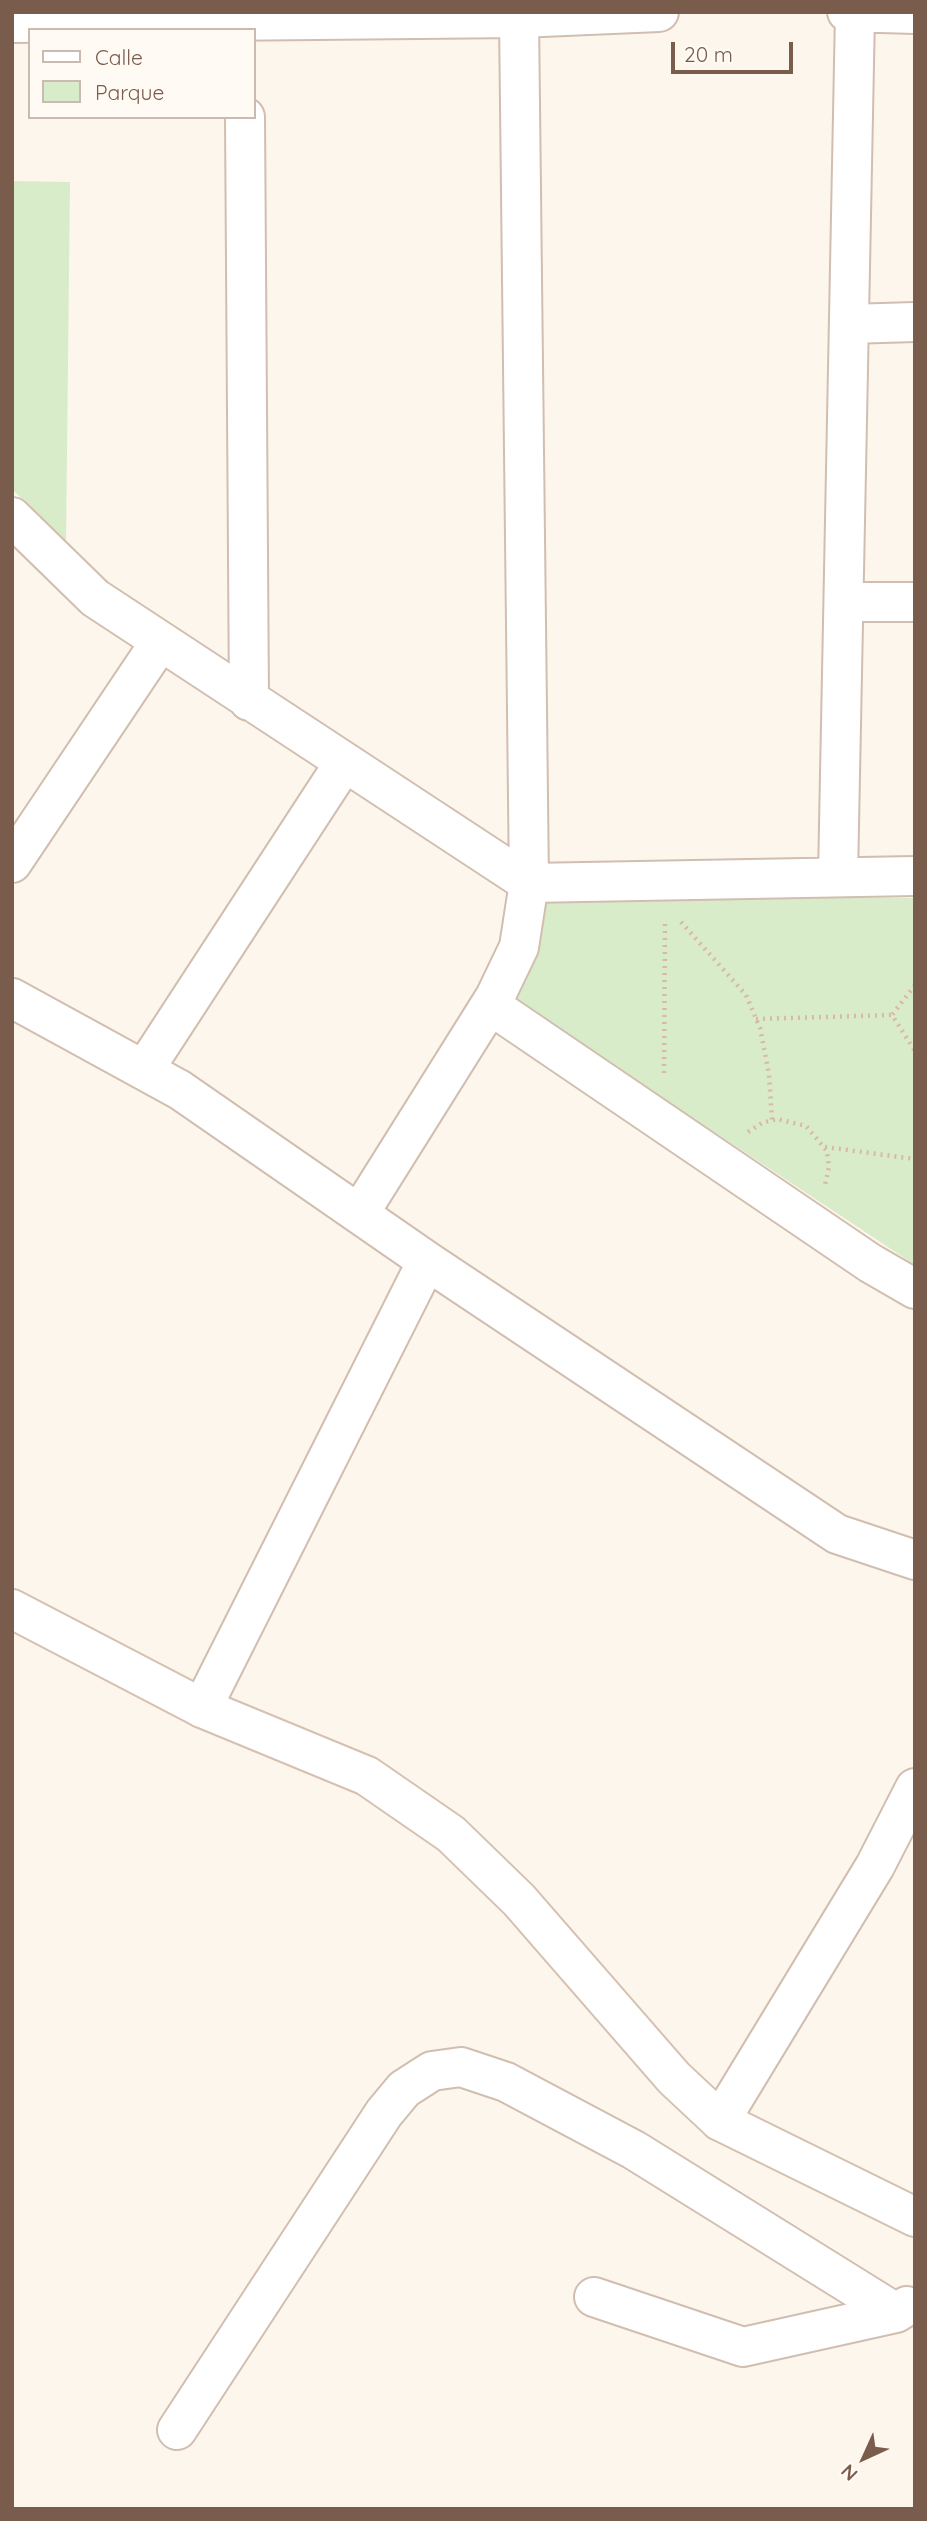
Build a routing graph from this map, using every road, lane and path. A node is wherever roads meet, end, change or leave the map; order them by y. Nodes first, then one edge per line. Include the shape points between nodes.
1 (659, 12) edge
2 (847, 12) edge
3 (855, 13) edge
4 (915, 13) edge
5 (519, 18) junction
6 (12, 23) edge
7 (244, 25) edge
8 (245, 119) edge
9 (915, 322) edge
10 (849, 324) junction
11 (12, 517) edge
12 (844, 602) junction
13 (915, 602) edge
14 (160, 642) junction
15 (249, 701) junction
16 (344, 763) junction
17 (12, 863) edge
18 (838, 876) junction
19 (915, 876) edge
20 (529, 883) junction
21 (665, 891) junction
22 (915, 985) edge
23 (12, 998) edge
24 (490, 1005) junction
25 (892, 1015) junction
26 (756, 1019) junction
27 (915, 1051) edge
28 (144, 1070) junction
29 (772, 1120) junction
30 (664, 1123) junction
31 (739, 1139) dead end
32 (824, 1146) junction
33 (915, 1159) edge
34 (821, 1193) dead end
35 (359, 1214) junction
36 (427, 1261) junction
37 (915, 1289) edge
38 (915, 1560) edge
39 (12, 1609) edge
40 (202, 1708) junction
41 (915, 1788) edge
42 (720, 2121) junction
43 (915, 2217) edge
44 (594, 2297) dead end
45 (905, 2307) edge
46 (177, 2430) dead end

1 - 5 street
2 - 3 street
3 - 4 street
3 - 10 street
5 - 7 street
5 - 20 street
6 - 7 street
8 - 15 street
9 - 10 street
10 - 12 street
11 - 14 street via 95,598
12 - 13 street
12 - 18 street
14 - 15 street
14 - 17 street
15 - 16 street
16 - 20 street
16 - 28 street
18 - 19 street
18 - 21 street
20 - 21 street
20 - 24 street via 519,947
21 - 26 path via 746,995
21 - 30 path
22 - 25 path
23 - 28 street
24 - 30 street
24 - 35 street
25 - 26 path
25 - 27 path
26 - 29 path via 769,1074
28 - 35 street
29 - 31 path
29 - 32 path via 806,1126
30 - 37 street
32 - 33 path
32 - 34 path via 829,1167
35 - 36 street
36 - 38 street via 837,1534
36 - 40 street
39 - 40 street
40 - 42 street via 367,1776 452,1834 519,1900 674,2078
41 - 42 street via 875,1866
42 - 43 street
44 - 45 street via 743,2347
45 - 46 street via 634,2150 506,2082 461,2067 432,2071 404,2089 384,2113

